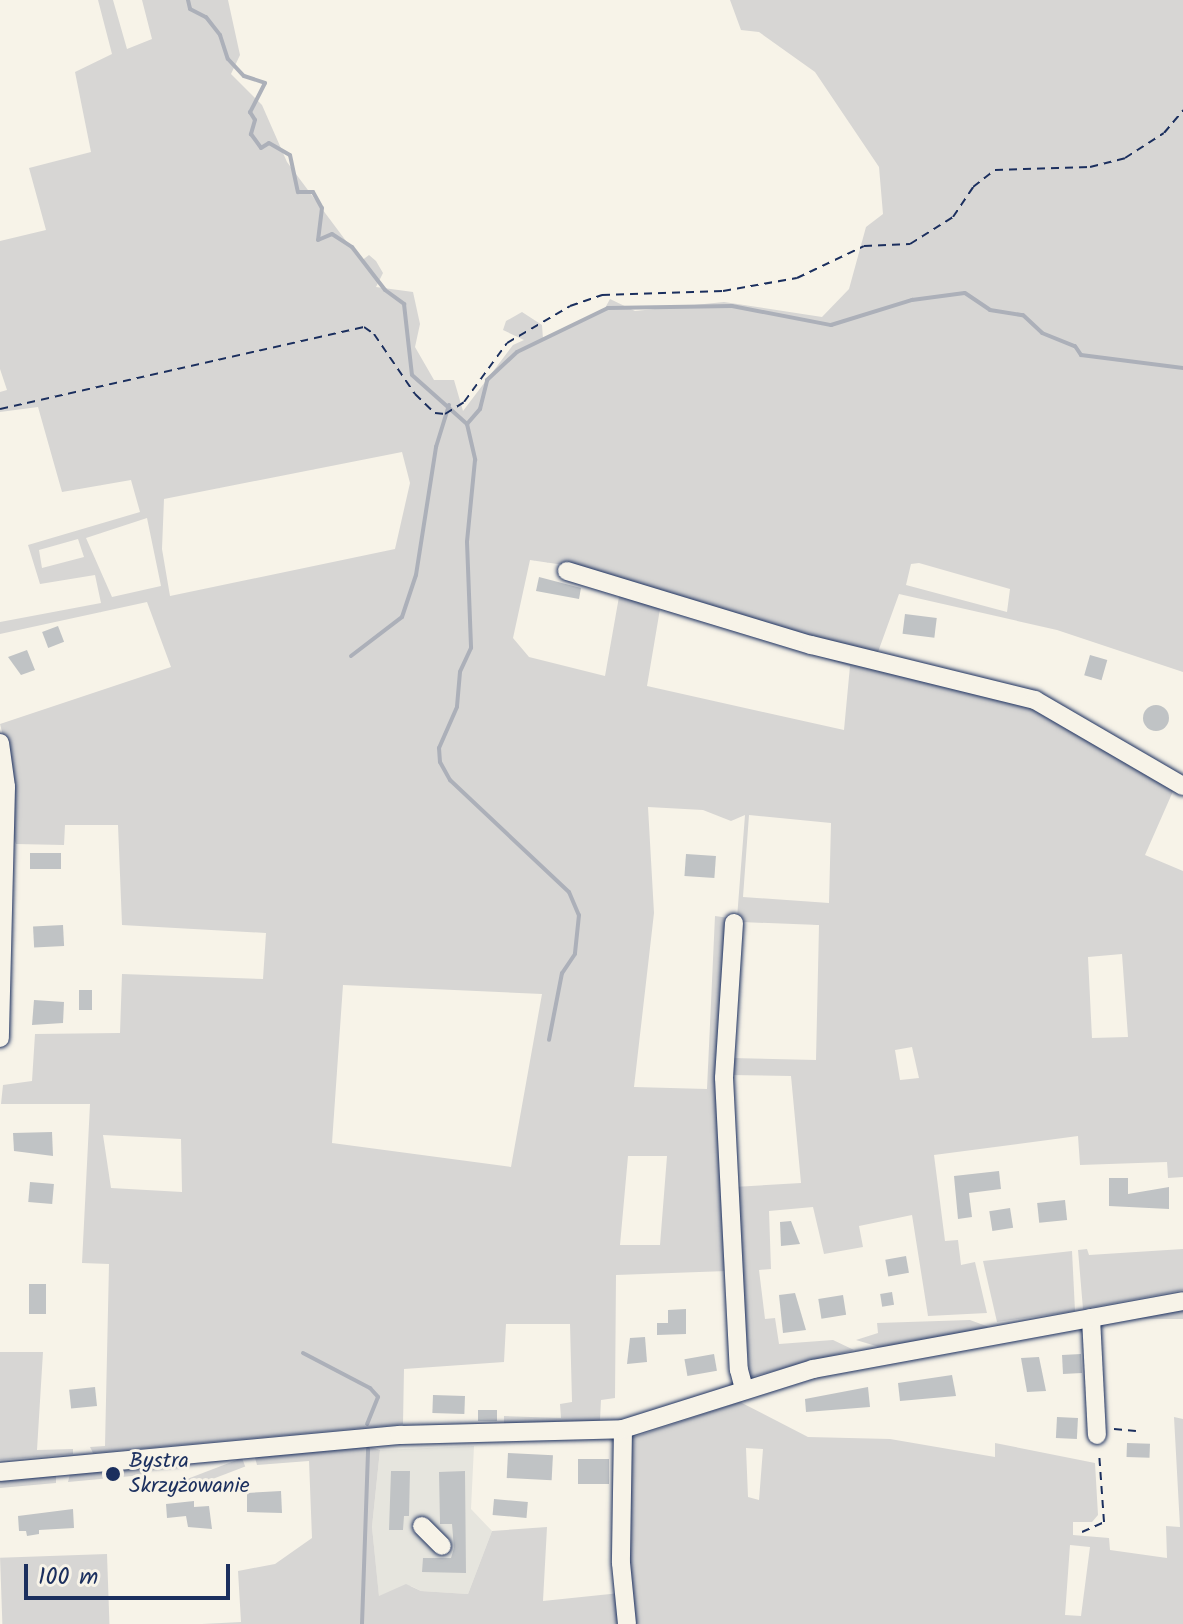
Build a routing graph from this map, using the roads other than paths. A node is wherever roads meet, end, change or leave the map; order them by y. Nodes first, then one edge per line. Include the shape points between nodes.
1 (567, 571) dead end
2 (0, 743) edge
3 (1183, 786) edge
4 (734, 923) dead end
5 (0, 1038) edge
6 (1183, 1301) edge
7 (1091, 1318) junction
8 (744, 1389) junction
9 (623, 1429) junction
10 (1097, 1430) road end
11 (0, 1472) edge
12 (422, 1526) dead end
13 (442, 1546) dead end
14 (627, 1624) edge

1 - 3 street via 811,645 1035,700
2 - 5 street via 6,787
4 - 8 street via 724,1078
6 - 7 street
7 - 8 street via 822,1367
7 - 10 street
8 - 9 street
9 - 11 street via 400,1435
9 - 14 street via 621,1563
12 - 13 street

